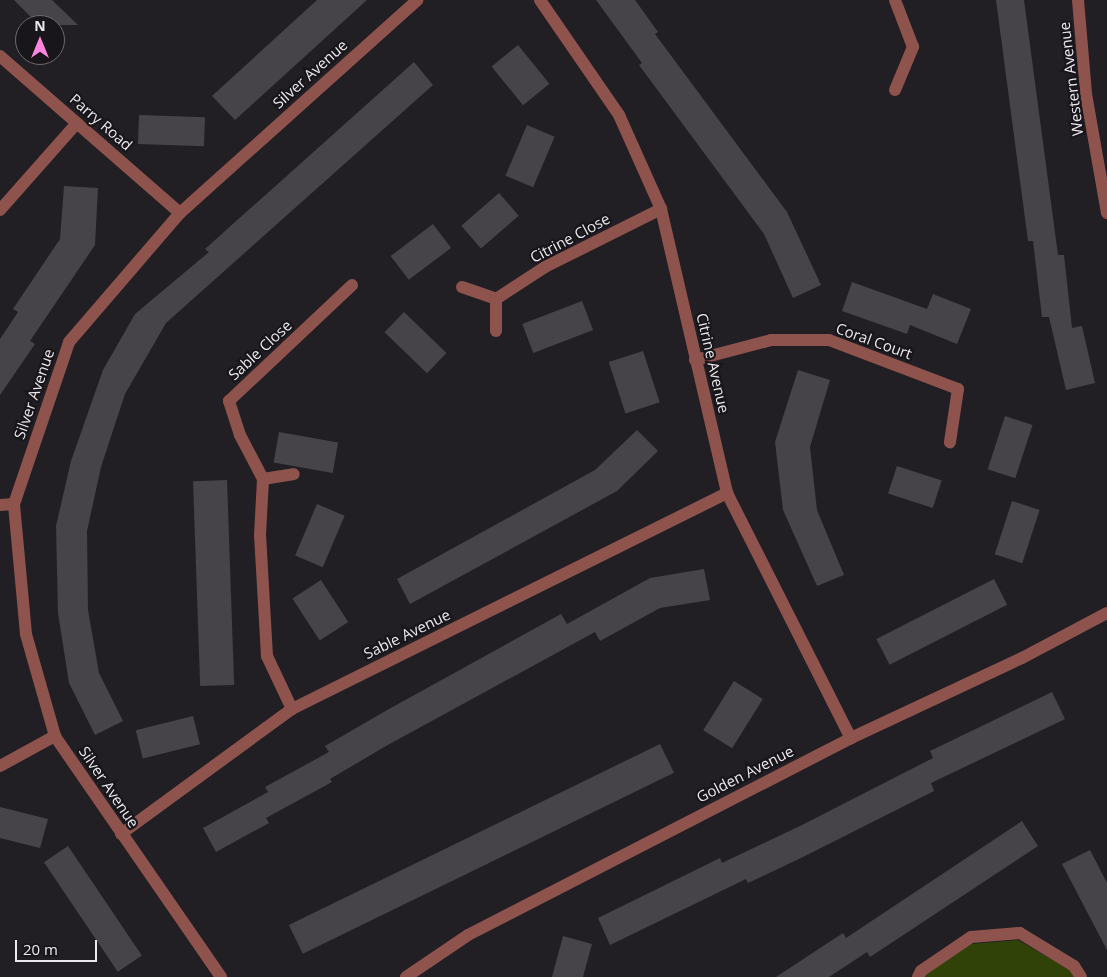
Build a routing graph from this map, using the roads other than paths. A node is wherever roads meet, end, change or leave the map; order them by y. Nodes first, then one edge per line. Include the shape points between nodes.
1 (417, 0) edge
2 (540, 0) edge
3 (895, 0) edge
4 (1078, 0) edge
5 (0, 56) edge
6 (894, 90) dead end
7 (77, 123) junction
8 (0, 210) edge
9 (661, 210) junction
10 (180, 213) junction
11 (1107, 213) edge
12 (352, 285) dead end
13 (462, 287) dead end
14 (496, 299) junction
15 (496, 331) dead end
16 (695, 360) junction
17 (950, 442) dead end
18 (294, 474) dead end
19 (262, 479) junction
20 (727, 493) junction
21 (14, 504) junction
22 (0, 505) edge
23 (1107, 613) edge
24 (292, 709) junction
25 (55, 736) junction
26 (851, 738) junction
27 (0, 766) edge
28 (121, 834) junction
29 (220, 977) edge
30 (406, 977) edge
31 (918, 977) edge
32 (1081, 977) edge

1 - 10 street, Silver Avenue
2 - 9 street, Citrine Avenue via 619,115
3 - 6 street via 913,47
4 - 11 street, Western Avenue via 1086,94
5 - 7 street, Parry Road
7 - 8 street
7 - 10 street, Parry Road
9 - 14 street, Citrine Close via 545,267
9 - 16 street, Citrine Avenue
10 - 21 street, Silver Avenue via 69,342
12 - 19 street, Sable Close via 229,401 240,435
13 - 14 street
14 - 15 street
16 - 17 street, Coral Court via 771,340 829,340 958,389
16 - 20 street, Citrine Avenue
18 - 19 street
19 - 24 street, Sable Close via 260,535 267,656
20 - 24 street, Sable Avenue
20 - 26 street, Citrine Avenue
21 - 22 street
21 - 25 street, Silver Avenue via 26,634
23 - 26 street, Golden Avenue via 1022,658
24 - 28 street, Sable Avenue
25 - 27 street
25 - 28 street, Silver Avenue
26 - 30 street, Golden Avenue via 468,935
28 - 29 street, Silver Avenue
31 - 32 street via 921,970 971,937 1020,933 1074,966

